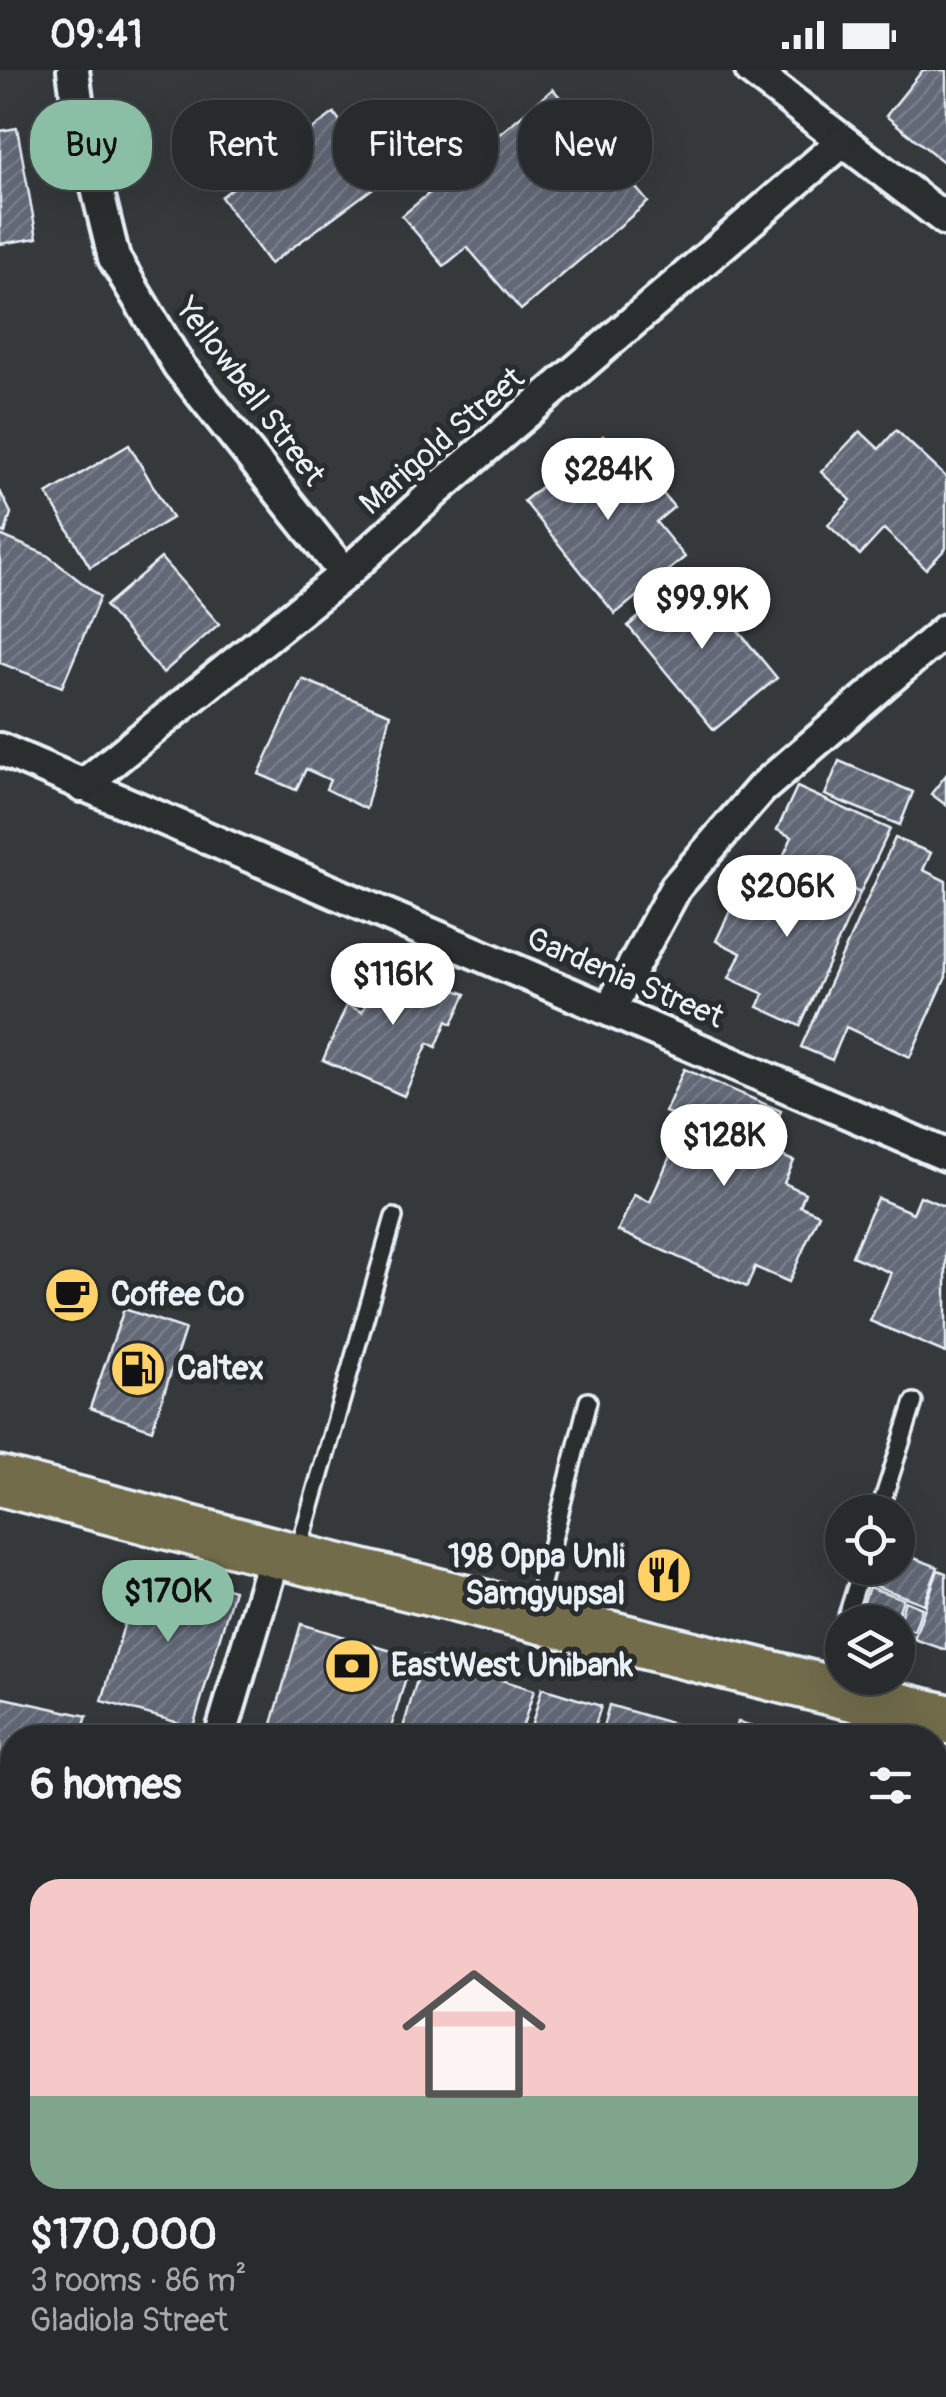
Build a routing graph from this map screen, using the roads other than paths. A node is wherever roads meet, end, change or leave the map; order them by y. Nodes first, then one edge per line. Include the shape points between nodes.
1 (73, 70) edge
2 (751, 70) edge
3 (842, 142) junction
4 (946, 220) edge
5 (345, 574) junction
6 (946, 630) edge
7 (0, 750) edge
8 (82, 786) junction
9 (610, 1009) junction
10 (946, 1155) edge
11 (394, 1217) dead end
12 (588, 1401) dead end
13 (914, 1402) dead end
14 (0, 1481) edge
15 (885, 1495) edge
16 (286, 1556) junction
17 (534, 1617) junction
18 (825, 1687) edge
19 (824, 1690) junction
20 (946, 1719) edge
21 (225, 1725) edge

1 - 5 street, Yellowbell Street via 114,258 178,366
2 - 3 street
3 - 4 street
3 - 5 street, Marigold Street
5 - 8 street, Marigold Street
6 - 9 street via 761,789 676,887
7 - 8 street, Gardenia Street
8 - 9 street, Gardenia Street
9 - 10 street, Gardenia Street
11 - 16 lane
12 - 17 lane
13 - 15 lane
14 - 16 main road
16 - 17 main road
16 - 21 street
17 - 19 main road
18 - 19 lane
19 - 20 main road

